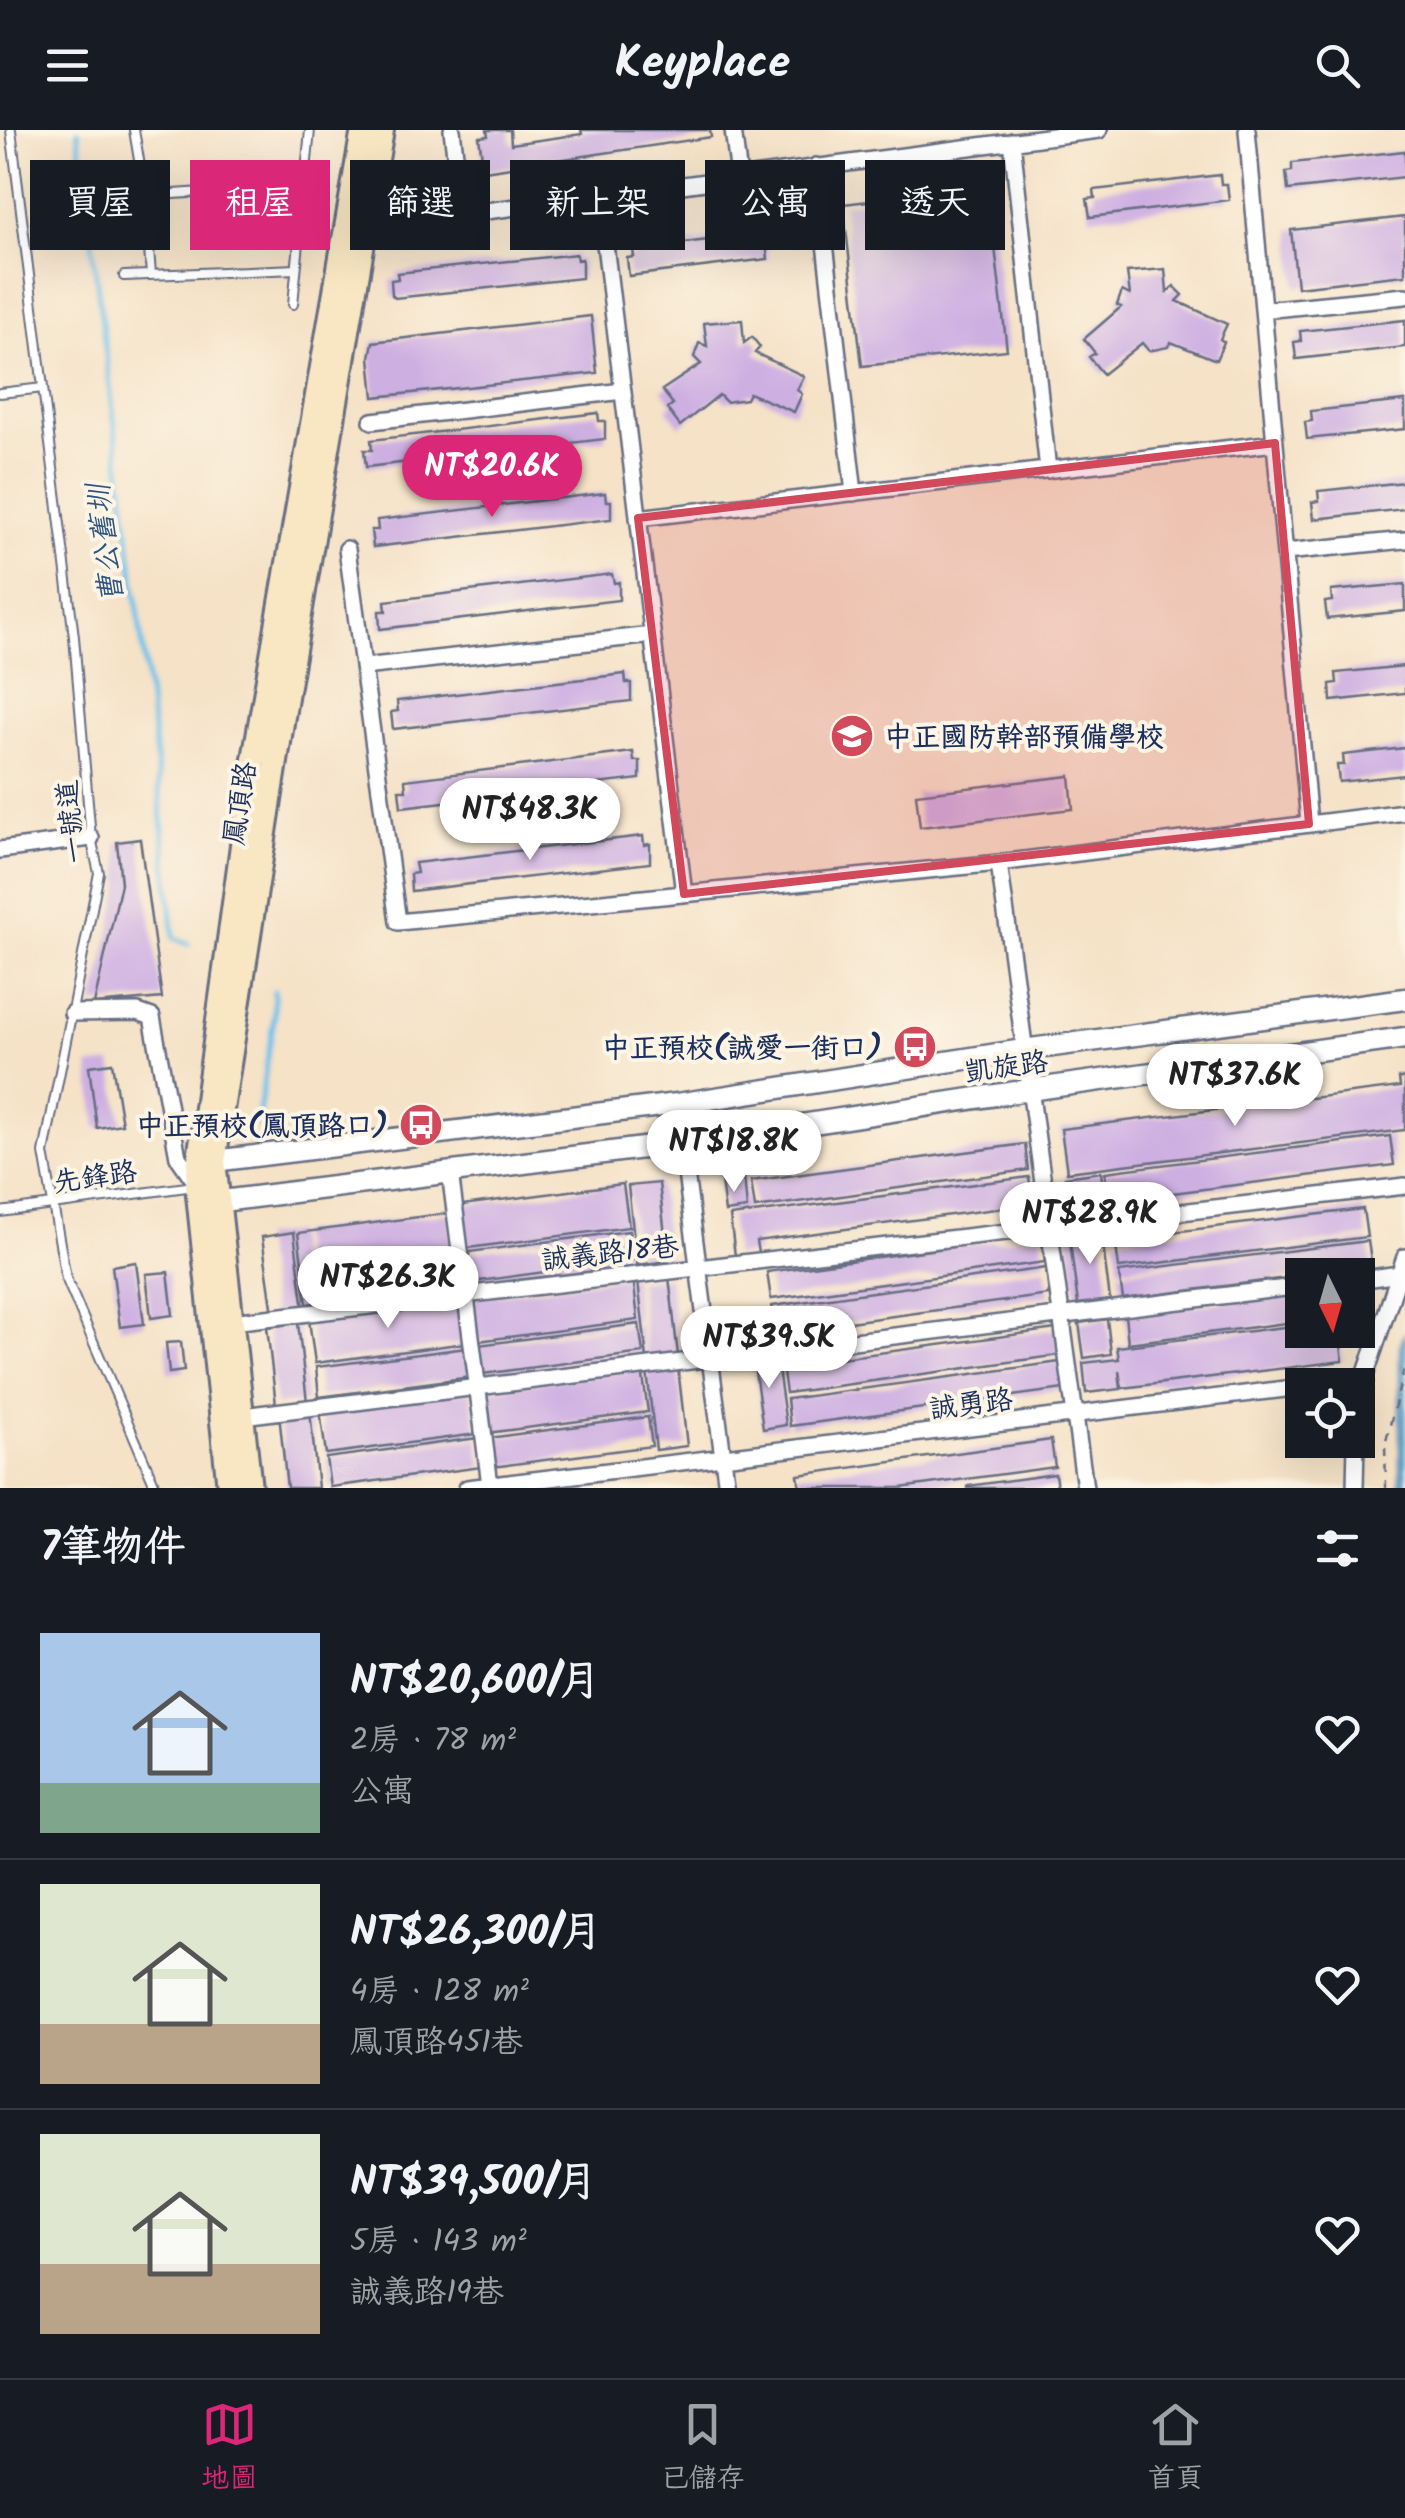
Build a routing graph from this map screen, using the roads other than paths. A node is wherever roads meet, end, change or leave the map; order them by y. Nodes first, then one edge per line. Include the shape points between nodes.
1 (10, 130) edge
2 (134, 130) edge
3 (310, 130) edge
4 (363, 130) edge
5 (382, 130) edge
6 (452, 130) edge
7 (732, 130) edge
8 (963, 130) edge
9 (1098, 130) edge
10 (1247, 130) edge
11 (1012, 141) junction
12 (12, 146) junction
13 (966, 147) junction
14 (0, 148) edge
15 (139, 160) edge
16 (307, 160) edge
17 (456, 160) edge
18 (737, 160) edge
19 (845, 162) edge
20 (149, 250) edge
21 (298, 250) edge
22 (605, 250) edge
23 (826, 250) edge
24 (296, 269) junction
25 (151, 275) junction
26 (124, 276) dead end
27 (1405, 296) edge
28 (293, 304) dead end
29 (1263, 310) junction
30 (42, 388) junction
31 (622, 391) junction
32 (0, 393) edge
33 (372, 421) dead end
34 (1275, 444) junction
35 (1048, 470) junction
36 (854, 492) junction
37 (638, 518) junction
38 (1405, 540) edge
39 (348, 549) dead end
40 (1284, 552) junction
41 (652, 634) junction
42 (363, 667) junction
43 (1405, 812) edge
44 (1309, 824) junction
45 (91, 838) junction
46 (0, 850) edge
47 (999, 863) junction
48 (684, 894) junction
49 (1405, 999) edge
50 (72, 1012) junction
51 (1405, 1038) edge
52 (1023, 1050) junction
53 (1029, 1090) junction
54 (676, 1104) junction
55 (684, 1143) junction
56 (207, 1160) junction
57 (450, 1172) junction
58 (1405, 1186) edge
59 (205, 1197) junction
60 (53, 1204) junction
61 (0, 1212) edge
62 (1048, 1227) junction
63 (1405, 1257) edge
64 (700, 1268) junction
65 (1399, 1274) junction
66 (1375, 1278) edge
67 (1285, 1288) edge
68 (466, 1293) junction
69 (1061, 1316) junction
70 (230, 1322) junction
71 (711, 1358) junction
72 (1369, 1368) edge
73 (478, 1385) junction
74 (1285, 1389) edge
75 (1076, 1415) junction
76 (242, 1416) junction
77 (723, 1458) junction
78 (1356, 1458) edge
79 (490, 1485) junction
80 (156, 1488) edge
81 (230, 1488) edge
82 (250, 1488) edge
83 (466, 1488) edge
84 (727, 1488) edge
85 (1084, 1488) edge
86 (1355, 1488) edge

1 - 12 lane, 一號道
2 - 15 lane
3 - 16 lane
4 - 56 main road, 鳳頂路 via 253,765
5 - 56 main road, 鳳頂路
6 - 17 street
7 - 18 street
8 - 13 street
9 - 11 street
10 - 29 street
11 - 13 street
11 - 35 street
12 - 14 lane
12 - 30 lane, 一號道
13 - 19 street
20 - 25 lane
21 - 24 lane
22 - 31 street
23 - 36 street
24 - 25 lane
24 - 28 lane
25 - 26 lane
27 - 29 street
29 - 34 street
30 - 32 lane
30 - 45 lane, 一號道
31 - 33 street
31 - 37 street
34 - 35 street
34 - 40 street
35 - 36 street
36 - 37 street
37 - 41 street
38 - 40 street
39 - 42 street
40 - 44 street
41 - 42 street
41 - 48 street
42 - 48 street via 398,922
43 - 44 street
44 - 47 street
45 - 46 street
45 - 50 lane, 一號道 via 99,873
47 - 48 street
47 - 52 street
49 - 52 street, 凱旋路
50 - 59 street via 152,1016 178,1157
50 - 60 lane, 一號道 via 44,1153
51 - 53 street, 凱旋路
52 - 53 street
52 - 54 street, 凱旋路
53 - 55 street, 凱旋路
53 - 62 street
54 - 55 street
54 - 56 street, 凱旋路
55 - 57 street, 凱旋路
55 - 64 street
56 - 59 main road, 鳳頂路
57 - 59 street, 凱旋路
57 - 68 street
58 - 62 street, 誠義路18巷
59 - 60 lane, 先鋒路
59 - 70 main road, 鳳頂路
59 - 81 main road, 鳳頂路
60 - 61 lane, 先鋒路
60 - 80 lane, 一號道 via 66,1278
62 - 64 street, 誠義路18巷
62 - 69 street
63 - 65 street
64 - 68 street, 誠義路18巷
64 - 71 street
65 - 66 street
65 - 72 street
67 - 69 street
68 - 70 street, 誠義路18巷
68 - 73 street
69 - 71 street
69 - 75 street
70 - 76 main road, 鳳頂路
71 - 73 street
71 - 77 street
73 - 76 street
73 - 79 street
74 - 75 street, 誠勇路
75 - 77 street, 誠勇路
75 - 85 street
76 - 82 main road, 鳳頂路
77 - 79 street, 誠勇路
77 - 84 street
78 - 86 street
79 - 83 street, 誠勇路

